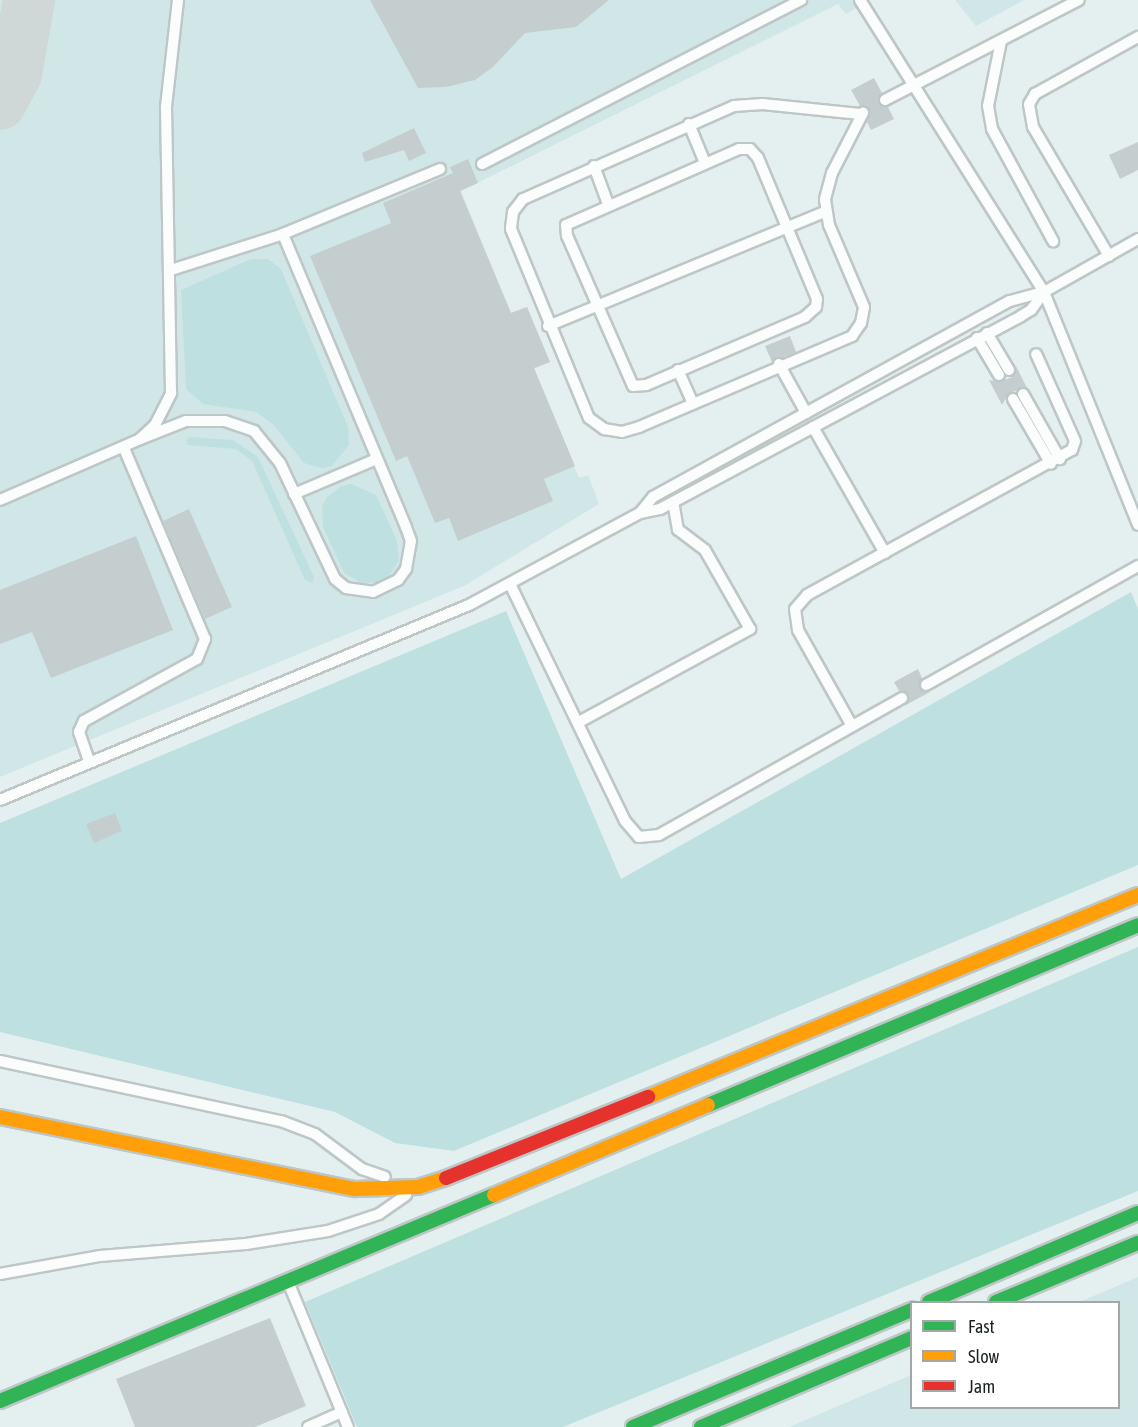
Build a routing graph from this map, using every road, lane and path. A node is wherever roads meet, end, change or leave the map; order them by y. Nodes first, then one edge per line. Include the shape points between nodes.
1 (178, 0) edge
2 (801, 0) edge
3 (860, 0) edge
4 (1079, 0) edge
5 (1138, 38) edge
6 (1001, 41) junction
7 (911, 85) junction
8 (885, 100) dead end
9 (689, 124) junction
10 (705, 163) junction
11 (482, 164) dead end
12 (594, 166) junction
13 (440, 169) dead end
14 (608, 204) junction
15 (825, 212) junction
16 (788, 227) junction
17 (283, 234) junction
18 (1138, 239) edge
19 (1053, 241) dead end
20 (1109, 256) junction
21 (171, 270) junction
22 (1044, 292) junction
23 (597, 306) junction
24 (548, 326) junction
25 (982, 336) junction
26 (1036, 354) dead end
27 (779, 366) junction
28 (678, 370) junction
29 (1004, 373) dead end
30 (1018, 397) dead end
31 (693, 404) junction
32 (806, 413) junction
33 (813, 427) junction
34 (140, 439) junction
35 (124, 448) junction
36 (729, 455) junction
37 (377, 459) junction
38 (1055, 461) junction
39 (736, 468) junction
40 (294, 494) junction
41 (0, 500) edge
42 (673, 502) junction
43 (640, 513) junction
44 (1138, 525) edge
45 (885, 554) junction
46 (1138, 566) edge
47 (510, 584) junction
48 (926, 685) dead end
49 (902, 698) dead end
50 (579, 722) junction
51 (852, 726) junction
52 (89, 761) junction
53 (0, 800) edge
54 (1138, 895) edge
55 (1118, 903) junction
56 (1133, 927) edge
57 (0, 1061) edge
58 (0, 1117) edge
59 (442, 1180) junction
60 (418, 1186) junction
61 (1138, 1213) edge
62 (1138, 1243) edge
63 (0, 1274) edge
64 (287, 1281) junction
65 (931, 1301) edge
66 (998, 1301) edge
67 (910, 1311) edge
68 (910, 1339) edge
69 (0, 1401) edge
70 (342, 1412) junction
71 (308, 1427) edge
72 (348, 1427) edge
73 (633, 1427) edge
74 (701, 1427) edge

1 - 21 lane via 166,107
2 - 11 lane
3 - 7 lane
4 - 6 lane
5 - 20 lane via 1035,94 1029,104 1033,127
6 - 7 lane
6 - 19 lane via 988,106 992,129
7 - 8 lane
7 - 22 lane
9 - 10 lane
9 - 12 lane
9 - 15 lane via 749,104 862,113 827,184
10 - 14 lane
10 - 16 lane via 739,149 750,149
12 - 14 lane
12 - 24 lane via 523,199 513,212 511,229
13 - 17 lane
14 - 23 lane via 570,220 565,231
15 - 16 lane
15 - 27 lane via 864,307 861,323 852,336
16 - 23 lane
16 - 28 lane via 817,299 812,313 775,335
17 - 21 lane
17 - 37 lane
18 - 20 lane
20 - 22 lane
21 - 34 lane via 171,393 156,425
22 - 25 lane via 1031,310
22 - 32 lane via 1010,301
22 - 44 lane
23 - 24 lane
23 - 28 lane via 633,386 640,387
24 - 31 lane via 589,418 604,429 621,432
25 - 29 lane
25 - 33 lane
26 - 38 lane via 1075,441 1072,450
27 - 31 lane
27 - 32 lane
28 - 31 lane
30 - 38 lane
32 - 36 lane
33 - 39 lane
33 - 45 lane
34 - 35 lane
34 - 40 lane via 186,421 240,425 254,431 274,452
35 - 41 lane
35 - 52 lane via 205,639 197,659 84,721 79,732
36 - 39 lane
36 - 43 lane via 653,497
37 - 40 lane
37 - 40 lane via 411,541 406,569 386,588 359,592 335,579
38 - 45 lane
39 - 42 lane
42 - 43 lane
42 - 50 lane via 678,530 705,550 750,629
43 - 47 lane
45 - 51 lane via 807,595 795,609 798,630
46 - 48 lane
47 - 50 lane
47 - 52 lane via 469,605
49 - 51 lane
50 - 51 lane via 630,831 650,838
52 - 53 lane
54 - 55 street
55 - 56 street
55 - 59 street
56 - 64 street
57 - 59 lane via 282,1121 315,1134 362,1169 382,1177
58 - 60 street via 355,1189
59 - 60 street
60 - 63 lane via 379,1214 328,1231 246,1244 100,1256
61 - 65 street
62 - 66 street
64 - 69 street
64 - 70 lane
67 - 73 street
68 - 74 street
70 - 71 lane
70 - 72 lane

